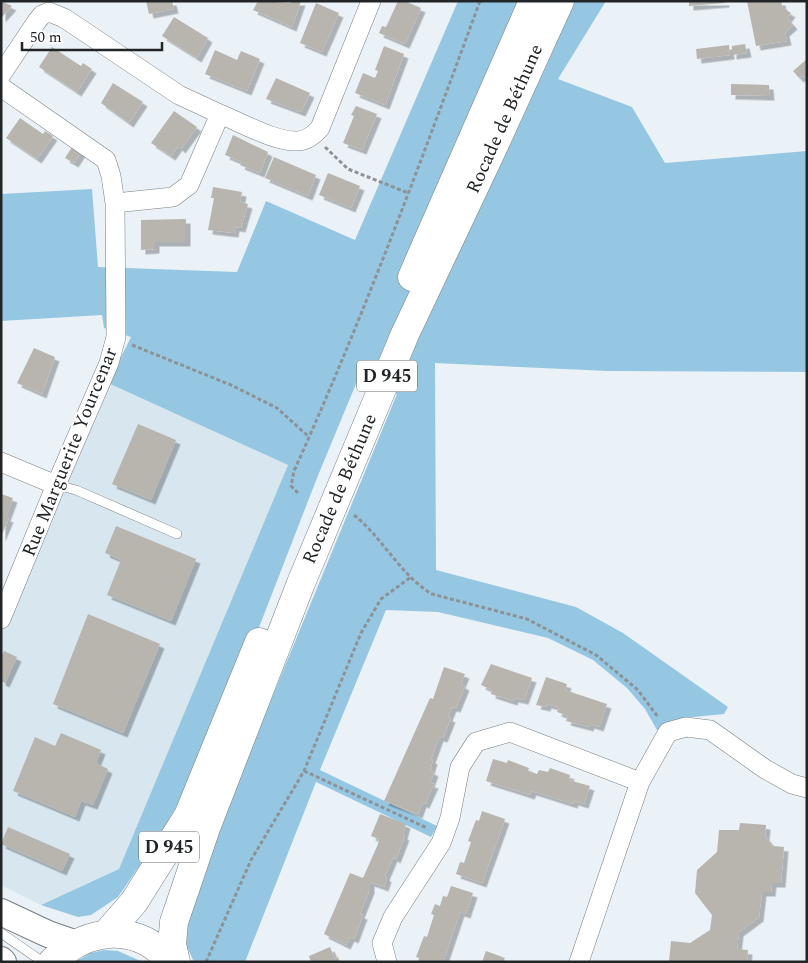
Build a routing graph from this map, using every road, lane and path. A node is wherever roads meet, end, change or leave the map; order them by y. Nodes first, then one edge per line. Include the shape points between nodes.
1 (372, 1) edge
2 (480, 1) edge
3 (533, 1) edge
4 (560, 1) edge
5 (1, 75) edge
6 (1, 87) edge
7 (220, 114) junction
8 (313, 135) junction
9 (408, 193) junction
10 (115, 203) junction
11 (116, 337) junction
12 (309, 437) junction
13 (1, 462) edge
14 (56, 485) junction
15 (298, 494) dead end
16 (350, 512) dead end
17 (177, 534) dead end
18 (411, 577) junction
19 (1, 619) edge
20 (668, 732) junction
21 (304, 771) junction
22 (640, 782) junction
23 (807, 788) edge
24 (443, 836) junction
25 (1, 912) edge
26 (1, 933) edge
27 (107, 933) junction
28 (74, 943) junction
29 (43, 962) edge
30 (52, 962) edge
31 (172, 962) edge
32 (176, 962) edge
33 (206, 962) edge
34 (387, 962) edge
35 (579, 962) edge

1 - 8 street via 320,128
2 - 9 path
3 - 27 main road, Rocade de Béthune / D 945 via 434,225 188,816 134,902
4 - 32 main road, Rocade de Béthune / D 945 via 405,334 301,583 206,828 174,922 172,944
5 - 7 street via 37,21 49,12 64,18 179,95
6 - 10 street, Rue Marguerite Yourcenar via 106,160
7 - 8 street via 296,142
7 - 10 street via 189,185 173,197
8 - 9 path via 348,169
9 - 12 path
10 - 11 street, Rue Marguerite Yourcenar
11 - 12 path via 277,408
11 - 14 street, Rue Marguerite Yourcenar via 110,363
12 - 15 path via 294,471 292,486
13 - 14 street
14 - 17 lane via 76,490
14 - 19 street, Rue Marguerite Yourcenar
16 - 18 path via 367,526
18 - 20 path via 432,594 527,619 596,655 638,690
18 - 21 path via 381,599 361,633
20 - 22 street
20 - 23 street via 686,727 710,730 765,769 792,784
21 - 24 path
21 - 33 path via 251,860
22 - 24 street via 510,732 476,742 460,767
22 - 35 street
24 - 34 street via 393,917 382,943
25 - 28 street
26 - 29 lane
27 - 28 main road
27 - 31 main road via 128,935 147,942
28 - 30 main road

